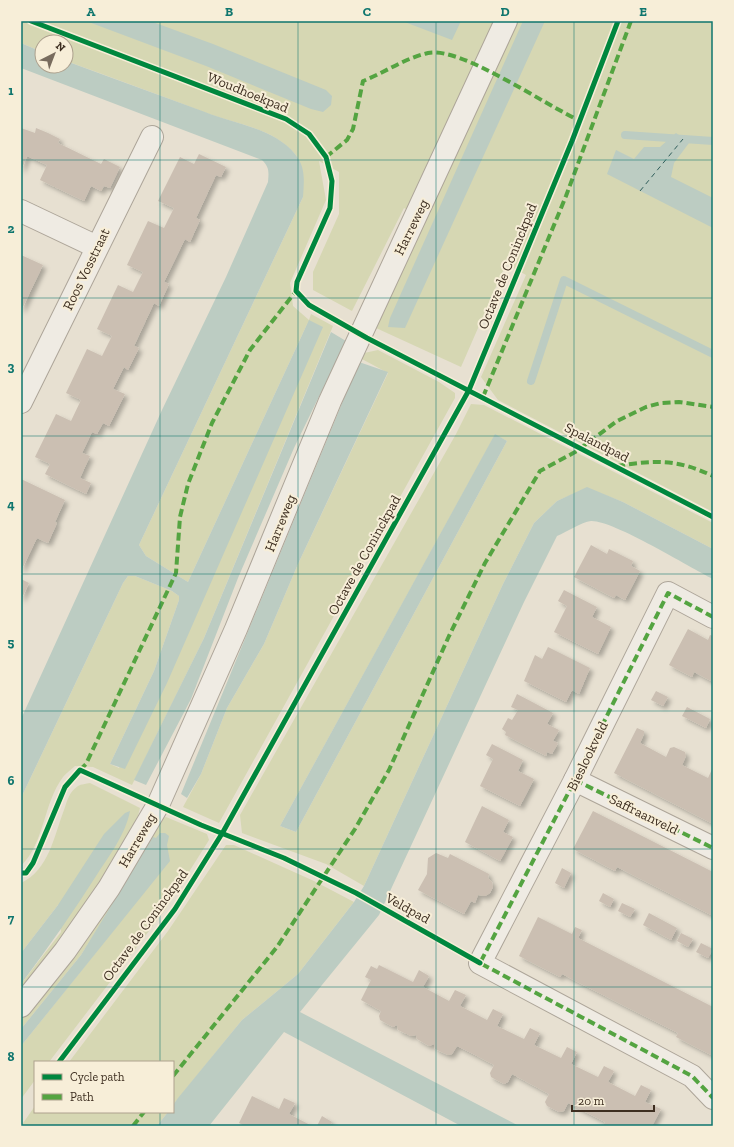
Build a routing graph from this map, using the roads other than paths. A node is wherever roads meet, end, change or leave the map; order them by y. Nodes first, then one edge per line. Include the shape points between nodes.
1 (506, 21) edge
2 (152, 137) dead end
3 (21, 211) edge
4 (97, 247) junction
5 (21, 402) edge
6 (713, 617) edge
7 (575, 780) junction
8 (713, 848) edge
9 (21, 1006) edge
10 (713, 1098) edge

1 - 9 street, Harreweg via 330,401 236,629 158,805 109,888 65,951
2 - 4 street, Roos Vosstraat
3 - 4 street
4 - 5 street, Roos Vosstraat
6 - 7 street, Bieslookveld via 668,592
7 - 8 street, Saffraanveld
7 - 10 street, Bieslookveld via 480,963 692,1076

